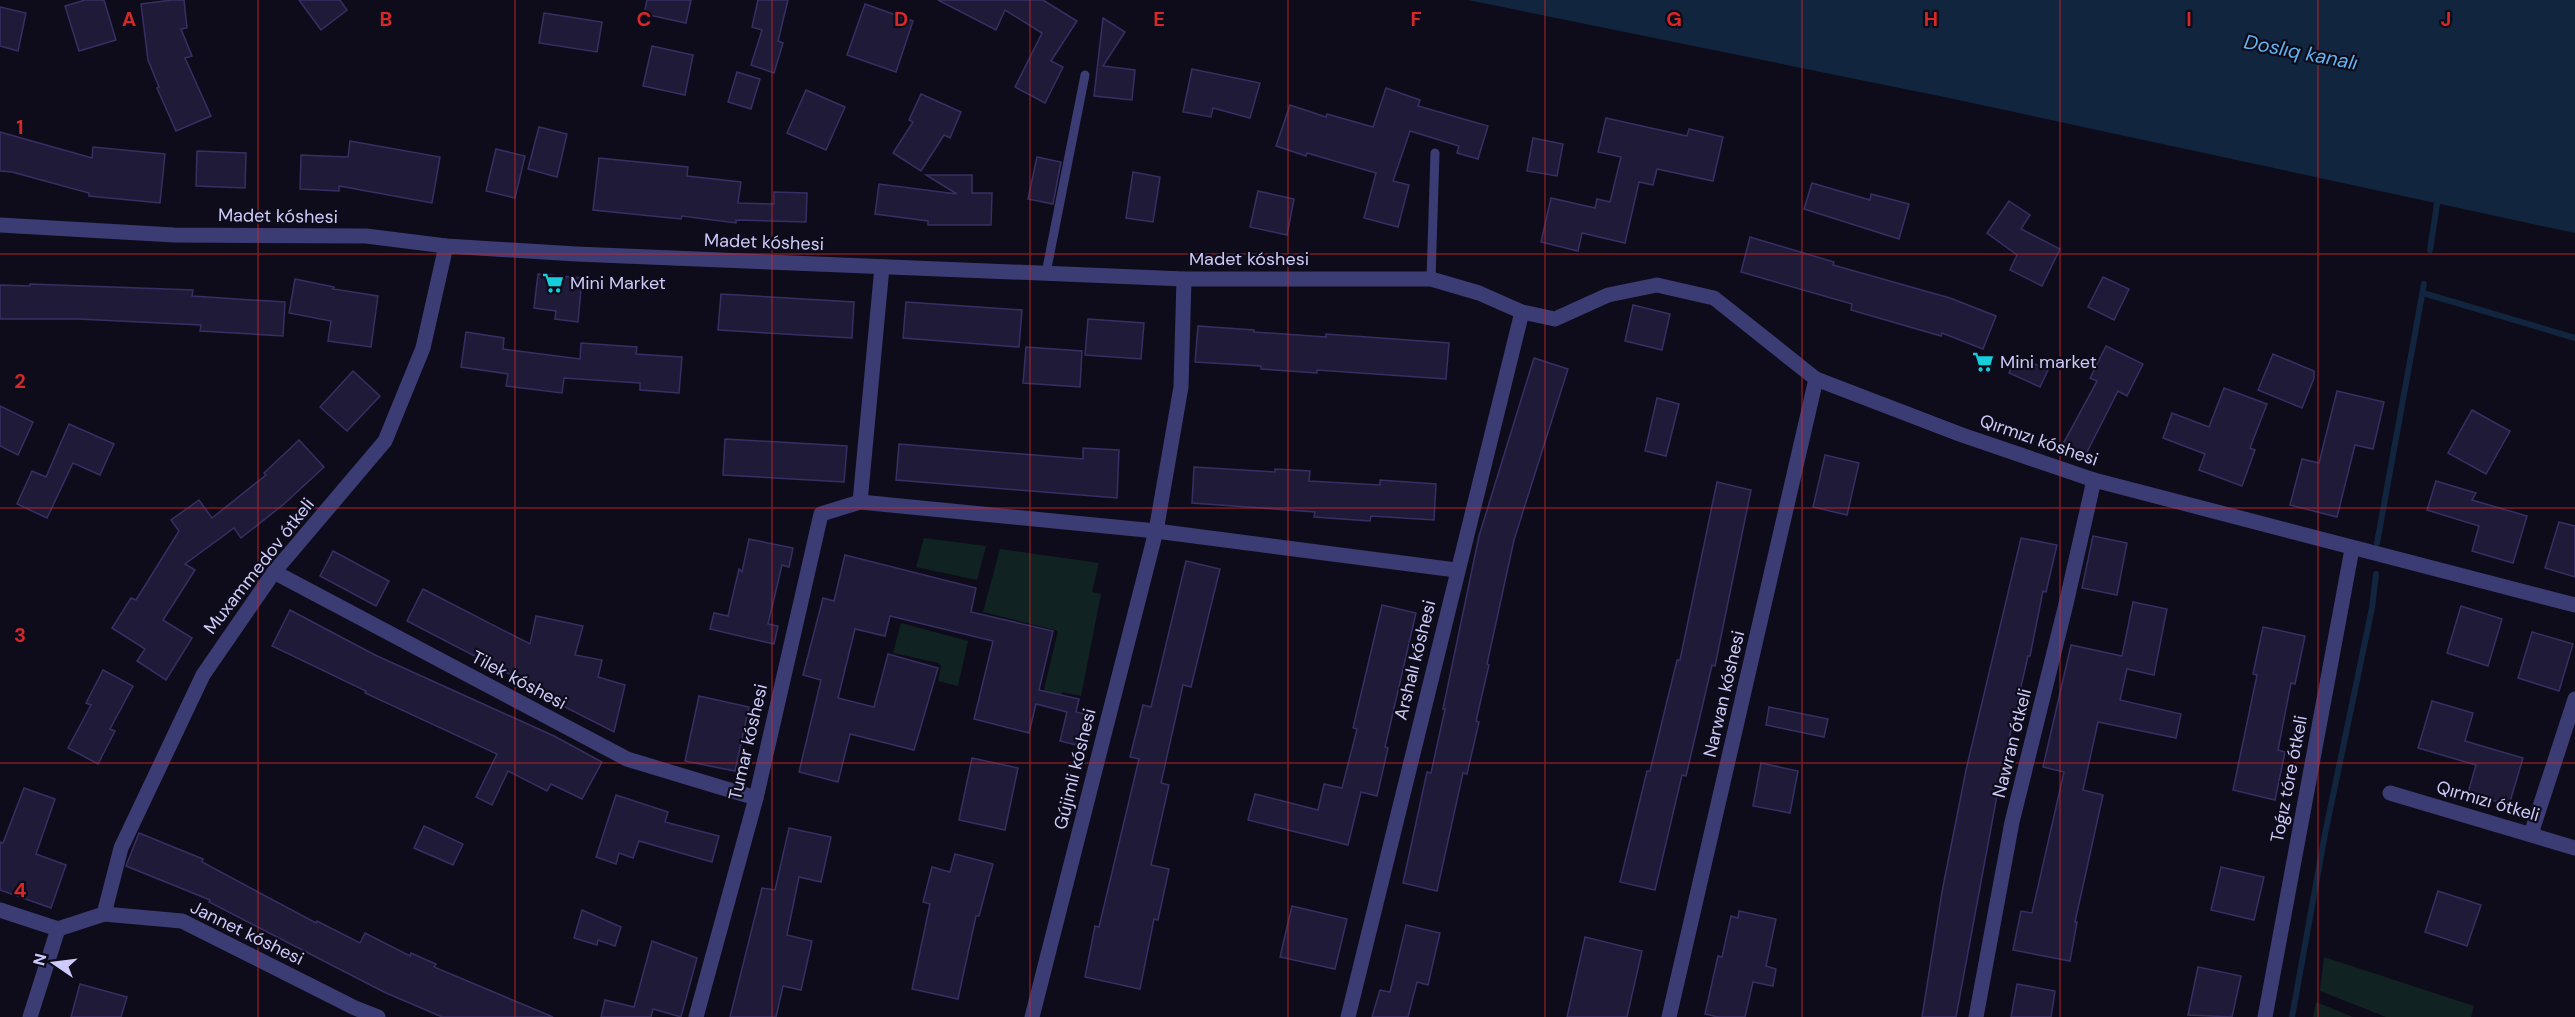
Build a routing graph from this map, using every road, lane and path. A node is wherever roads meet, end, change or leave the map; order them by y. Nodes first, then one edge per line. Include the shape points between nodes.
1 (1085, 75) dead end
2 (1435, 153) dead end
3 (0, 225) edge
4 (446, 246) junction
5 (882, 267) junction
6 (1046, 273) junction
7 (1184, 279) junction
8 (1431, 279) junction
9 (1522, 312) junction
10 (1816, 380) junction
11 (2094, 480) junction
12 (860, 502) junction
13 (1156, 531) junction
14 (2352, 549) junction
15 (1456, 570) junction
16 (274, 572) junction
17 (2575, 605) edge
18 (2575, 699) edge
19 (2390, 793) dead end
20 (756, 798) junction
21 (2531, 834) junction
22 (2575, 848) edge
23 (0, 910) edge
24 (104, 914) junction
25 (58, 929) junction
26 (355, 1013) edge
27 (30, 1017) edge
28 (378, 1017) edge
29 (696, 1017) edge
30 (1032, 1017) edge
31 (1348, 1017) edge
32 (1669, 1017) edge
33 (1976, 1017) edge
34 (2265, 1017) edge

1 - 6 lane
2 - 8 lane
3 - 4 street, Madet kóshesi via 174,234 366,237
4 - 5 street, Madet kóshesi
4 - 16 street, Muxammedov ótkeli via 423,348 386,441
5 - 6 street, Madet kóshesi
5 - 12 street
6 - 7 street, Madet kóshesi
7 - 8 street, Madet kóshesi
7 - 13 street, Gújimli kóshesi via 1181,387
8 - 9 street, Madet kóshesi via 1479,293
9 - 10 street, Qırmızı kóshesi via 1555,319 1608,295 1657,285 1714,298
9 - 15 street, Arshalı kóshesi
10 - 11 street, Qırmızı kóshesi
10 - 32 street, Narwan kóshesi
11 - 14 street, Qırmızı kóshesi
11 - 33 street, Nawran ótkeli via 2012,822
12 - 13 street, Tumar kóshesi
12 - 20 street, Tumar kóshesi via 821,514
13 - 15 street
13 - 30 street, Gújimli kóshesi
14 - 17 street, Qırmızı kóshesi
14 - 34 street, Toǵız tóre ótkeli
15 - 31 street, Arshalı kóshesi
16 - 20 street, Tilek kóshesi via 627,759
16 - 24 street, Muxammedov ótkeli via 203,675 121,848
18 - 21 street
19 - 21 street, Qırmızı ótkeli
20 - 29 street, Tumar kóshesi
21 - 22 street, Qırmızı ótkeli
23 - 25 street
24 - 25 street, Jannet kóshesi
24 - 26 street, Jannet kóshesi via 182,921
25 - 27 street
26 - 28 street, Jannet kóshesi

